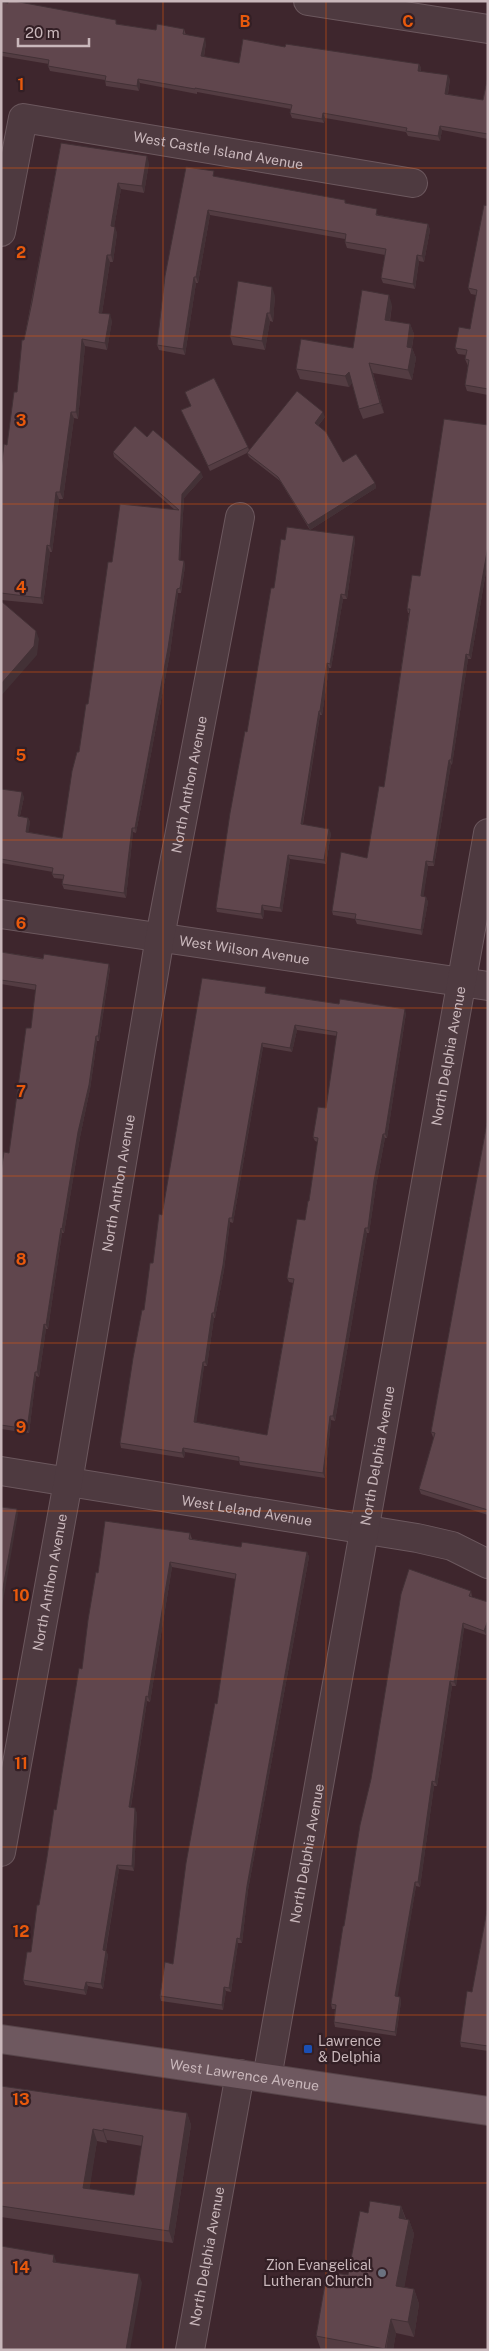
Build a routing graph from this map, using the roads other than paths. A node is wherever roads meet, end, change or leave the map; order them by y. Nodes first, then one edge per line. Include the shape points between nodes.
1 (308, 1) edge
2 (488, 29) edge
3 (412, 183) dead end
4 (1, 232) edge
5 (240, 517) dead end
6 (488, 833) edge
7 (1, 914) edge
8 (160, 937) junction
9 (461, 982) junction
10 (488, 986) edge
11 (1, 1471) edge
12 (68, 1482) junction
13 (364, 1530) junction
14 (488, 1564) edge
15 (1, 1852) edge
16 (1, 2039) edge
17 (240, 2074) junction
18 (266, 2078) junction
19 (488, 2112) edge
20 (190, 2350) edge

1 - 2 street
3 - 4 street, West Castle Island Avenue via 22,118
5 - 8 street, North Anthon Avenue
6 - 9 street, North Delphia Avenue
7 - 8 street, West Wilson Avenue
8 - 9 street, West Wilson Avenue
8 - 12 street, North Anthon Avenue
9 - 10 street, West Wilson Avenue
9 - 13 street, North Delphia Avenue
11 - 12 street, West Leland Avenue
12 - 13 street, West Leland Avenue
12 - 15 street, North Anthon Avenue
13 - 14 street, West Leland Avenue via 452,1546
13 - 18 street, North Delphia Avenue
16 - 17 main road, West Lawrence Avenue
17 - 18 main road, West Lawrence Avenue
17 - 20 street, North Delphia Avenue
18 - 19 main road, West Lawrence Avenue

